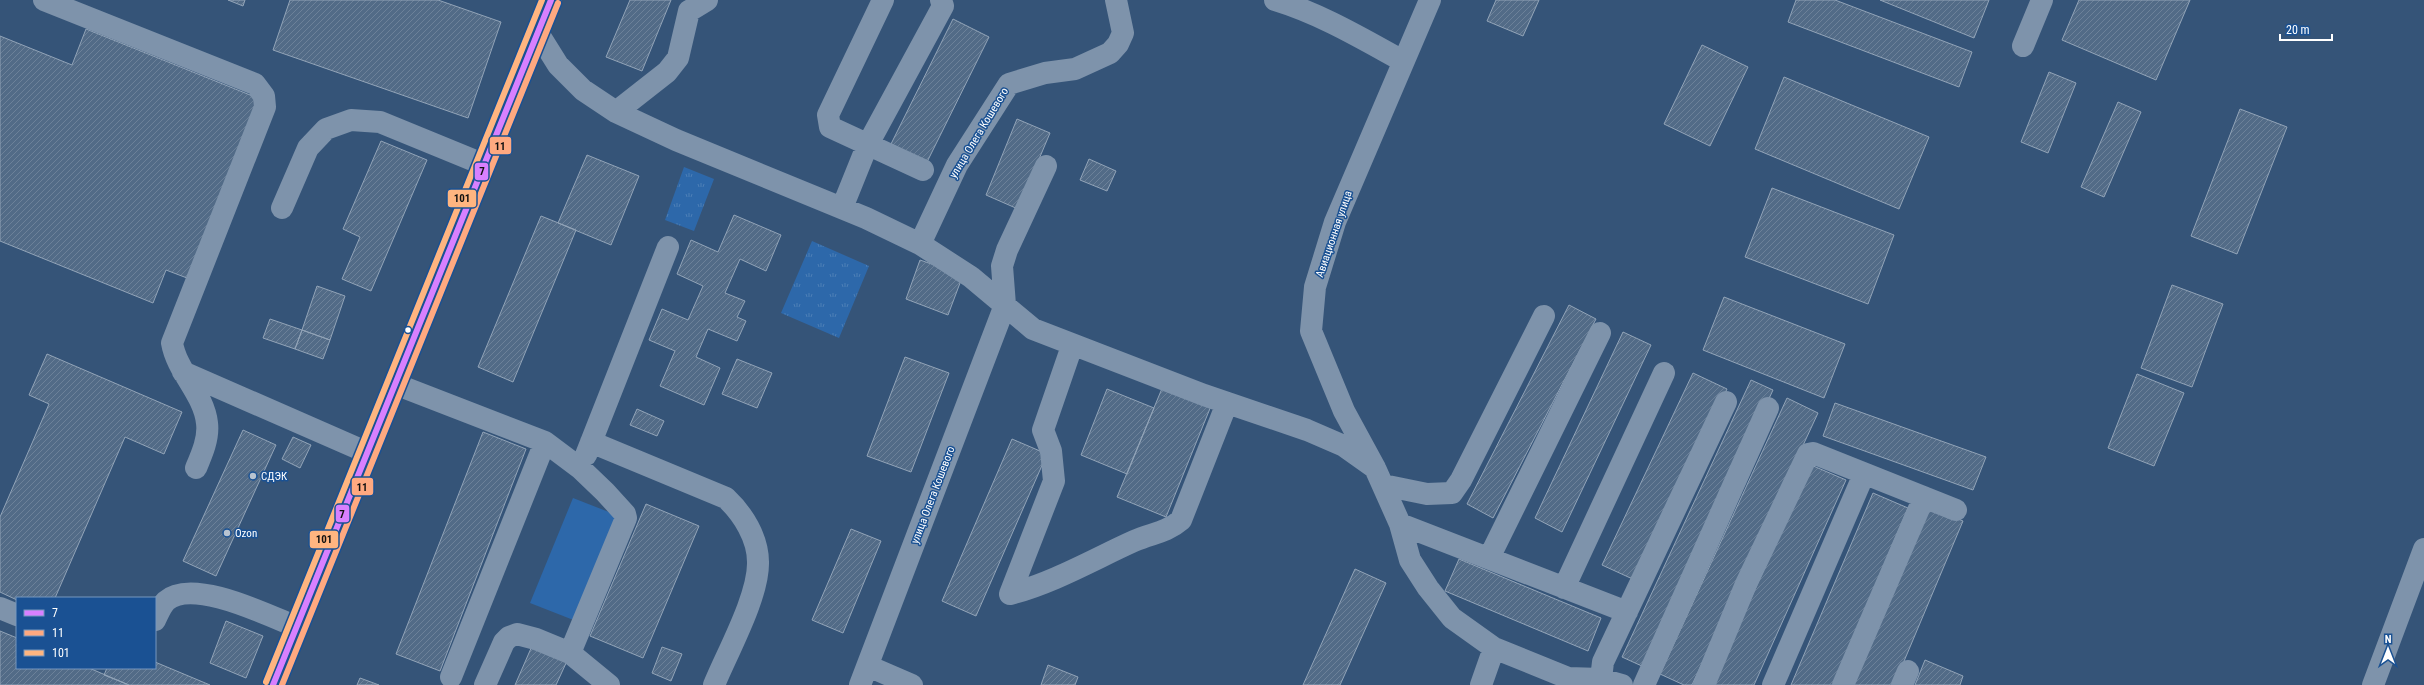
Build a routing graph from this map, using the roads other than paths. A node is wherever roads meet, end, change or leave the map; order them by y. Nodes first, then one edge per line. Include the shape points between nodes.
1 (44, 0) edge
2 (551, 0) edge
3 (706, 0) edge
4 (883, 0) edge
5 (941, 0) edge
6 (1116, 0) edge
7 (1274, 0) edge
8 (1430, 0) edge
9 (2042, 0) edge
10 (538, 33) junction
11 (2024, 46) dead end
12 (1403, 61) junction
13 (616, 112) junction
14 (867, 146) junction
15 (485, 165) junction
16 (1046, 166) dead end
17 (923, 170) dead end
18 (282, 208) dead end
19 (842, 208) junction
20 (920, 244) junction
21 (668, 248) dead end
22 (1005, 305) junction
23 (1544, 316) dead end
24 (1600, 333) dead end
25 (1072, 346) junction
26 (183, 372) junction
27 (1664, 373) dead end
28 (395, 384) junction
29 (1726, 402) dead end
30 (1227, 403) junction
31 (1768, 408) dead end
32 (544, 442) junction
33 (591, 442) junction
34 (366, 452) junction
35 (196, 468) dead end
36 (581, 469) junction
37 (1864, 474) junction
38 (1379, 477) junction
39 (1924, 497) junction
40 (1956, 510) dead end
41 (1400, 524) junction
42 (2424, 549) edge
43 (1489, 558) junction
44 (1564, 588) junction
45 (0, 608) edge
46 (1627, 612) junction
47 (16, 615) edge
48 (156, 618) edge
49 (297, 627) junction
50 (1494, 648) junction
51 (570, 653) junction
52 (864, 675) edge
53 (451, 677) dead end
54 (1601, 679) junction
55 (1570, 682) edge
56 (274, 685) edge
57 (485, 685) edge
58 (609, 685) edge
59 (714, 685) edge
60 (912, 685) edge
61 (1481, 685) edge
62 (1622, 685) edge
63 (1644, 685) edge
64 (1704, 685) edge
65 (1773, 685) edge
66 (1843, 685) edge
67 (2373, 685) edge

1 - 26 street via 255,84 264,96 265,107 172,343
2 - 10 main road
3 - 13 street via 689,11 678,58 667,72
4 - 14 street via 828,115 830,127
5 - 14 street via 943,6
6 - 20 street, улица Олега Кошевого via 1123,33 1110,53 1075,69 1045,72 1009,84 957,164
7 - 12 street via 1301,8 1334,23
8 - 12 street, Авиационная улица
9 - 11 street
10 - 13 street via 558,65 583,90
10 - 15 main road
12 - 38 street, Авиационная улица via 1335,222 1315,287 1311,331 1344,411
13 - 19 street via 676,140
14 - 17 street
14 - 19 street
15 - 18 street via 380,122 351,120 326,129 308,148
15 - 28 main road
16 - 22 street via 1002,266
19 - 20 street
20 - 22 street via 971,277
21 - 33 street
22 - 25 street via 1033,329
22 - 52 street, улица Олега Кошевого
23 - 38 street via 1452,493 1427,494
24 - 43 street
25 - 30 street
25 - 30 street via 1043,430 1052,451 1054,481 1010,594 1032,588 1142,538 1170,530 1181,520
26 - 34 street
26 - 35 street via 207,422 205,446
27 - 44 street
28 - 32 street
28 - 34 main road
29 - 46 street
30 - 38 street via 1307,430 1344,446
31 - 63 street
32 - 36 street
32 - 53 street
33 - 36 street
33 - 59 street via 726,498 737,509 751,532 758,562 753,592
34 - 49 main road
36 - 51 street via 606,492 626,518
37 - 39 street
37 - 64 street via 1813,454 1806,455 1746,584
37 - 65 street
38 - 41 street, Авиационная улица
39 - 40 street
39 - 66 street
41 - 43 street
41 - 50 street, Авиационная улица via 1410,560 1428,588 1452,618
42 - 67 street
43 - 44 street
44 - 46 street
45 - 47 street
46 - 54 street via 1603,662
48 - 49 street via 166,600 176,596 200,594 228,600
49 - 56 main road
50 - 55 street, Авиационная улица
50 - 61 street
51 - 57 street via 526,635 513,635 504,642
51 - 58 street
52 - 60 street
54 - 55 street
54 - 62 street

